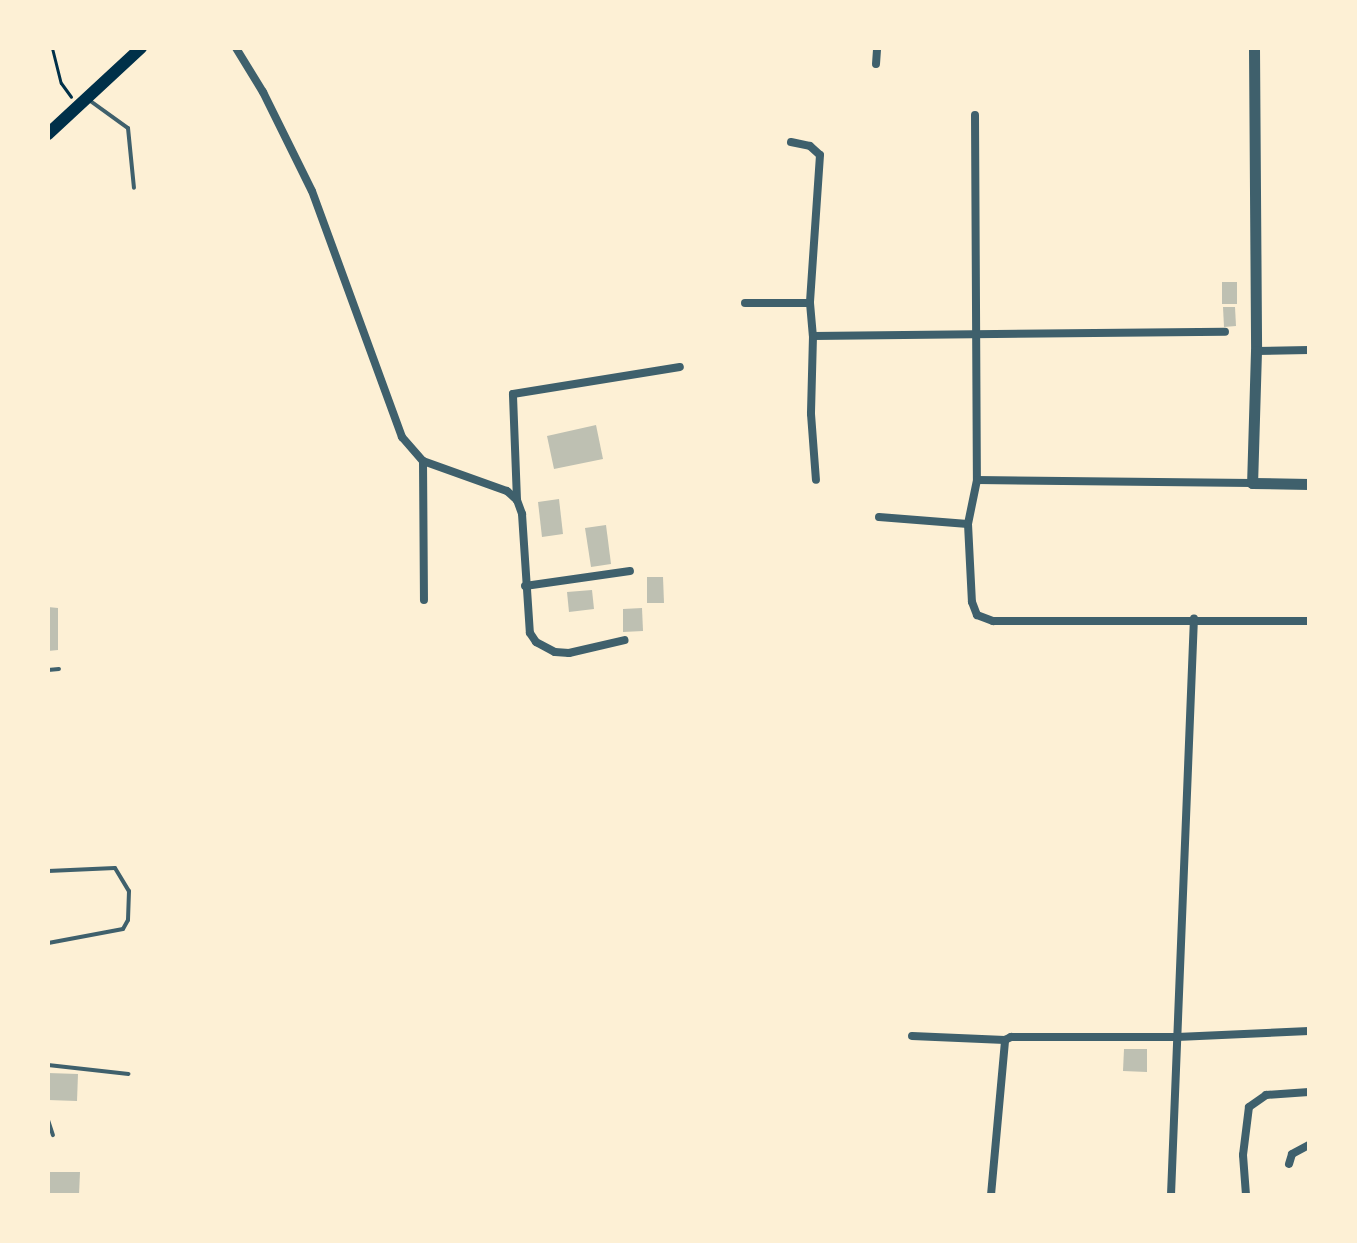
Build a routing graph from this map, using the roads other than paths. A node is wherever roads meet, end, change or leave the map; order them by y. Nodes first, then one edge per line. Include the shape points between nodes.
1 (141, 48) edge
2 (236, 48) edge
3 (877, 48) edge
4 (1254, 48) edge
5 (876, 64) dead end
6 (83, 102) junction
7 (975, 115) dead end
8 (49, 131) edge
9 (791, 142) dead end
10 (134, 188) dead end
11 (745, 303) dead end
12 (810, 303) junction
13 (979, 332) junction
14 (1225, 332) dead end
15 (813, 336) junction
16 (1309, 350) edge
17 (1256, 351) junction
18 (680, 367) dead end
19 (423, 461) junction
20 (816, 480) dead end
21 (977, 480) junction
22 (1252, 483) junction
23 (1309, 484) edge
24 (517, 500) junction
25 (879, 517) dead end
26 (968, 524) junction
27 (630, 571) dead end
28 (525, 586) junction
29 (424, 600) dead end
30 (1194, 618) junction
31 (1309, 621) edge
32 (625, 640) dead end
33 (59, 669) dead end
34 (48, 670) edge
35 (48, 871) edge
36 (48, 943) edge
37 (1309, 1031) edge
38 (912, 1036) dead end
39 (1177, 1037) junction
40 (1005, 1040) junction
41 (48, 1065) edge
42 (129, 1074) dead end
43 (1309, 1092) edge
44 (48, 1120) edge
45 (53, 1135) dead end
46 (1309, 1145) edge
47 (1289, 1164) dead end
48 (991, 1195) edge
49 (1171, 1195) edge
50 (1246, 1195) edge

1 - 6 main road
2 - 19 street via 312,191 402,437
3 - 5 street
4 - 17 street
6 - 8 main road
6 - 10 lane via 128,128
7 - 13 street
9 - 12 street via 810,146 820,155
11 - 12 street
12 - 15 street
13 - 14 street
13 - 15 street
13 - 21 street
15 - 20 street
16 - 17 street
17 - 22 street
18 - 24 street via 513,394
19 - 24 street via 507,491
19 - 29 street
21 - 22 street
21 - 26 street
22 - 23 street
24 - 28 street
25 - 26 street
26 - 30 street via 977,615 993,621
27 - 28 street
28 - 32 street via 530,633 545,649 569,653
30 - 31 street
30 - 39 street
33 - 34 lane
35 - 36 lane via 115,868 129,891 123,929
37 - 39 street
38 - 40 street
39 - 40 street
39 - 49 street
40 - 48 street
41 - 42 lane
43 - 50 street via 1266,1095 1249,1107 1243,1155
44 - 45 lane
46 - 47 street via 1292,1154

